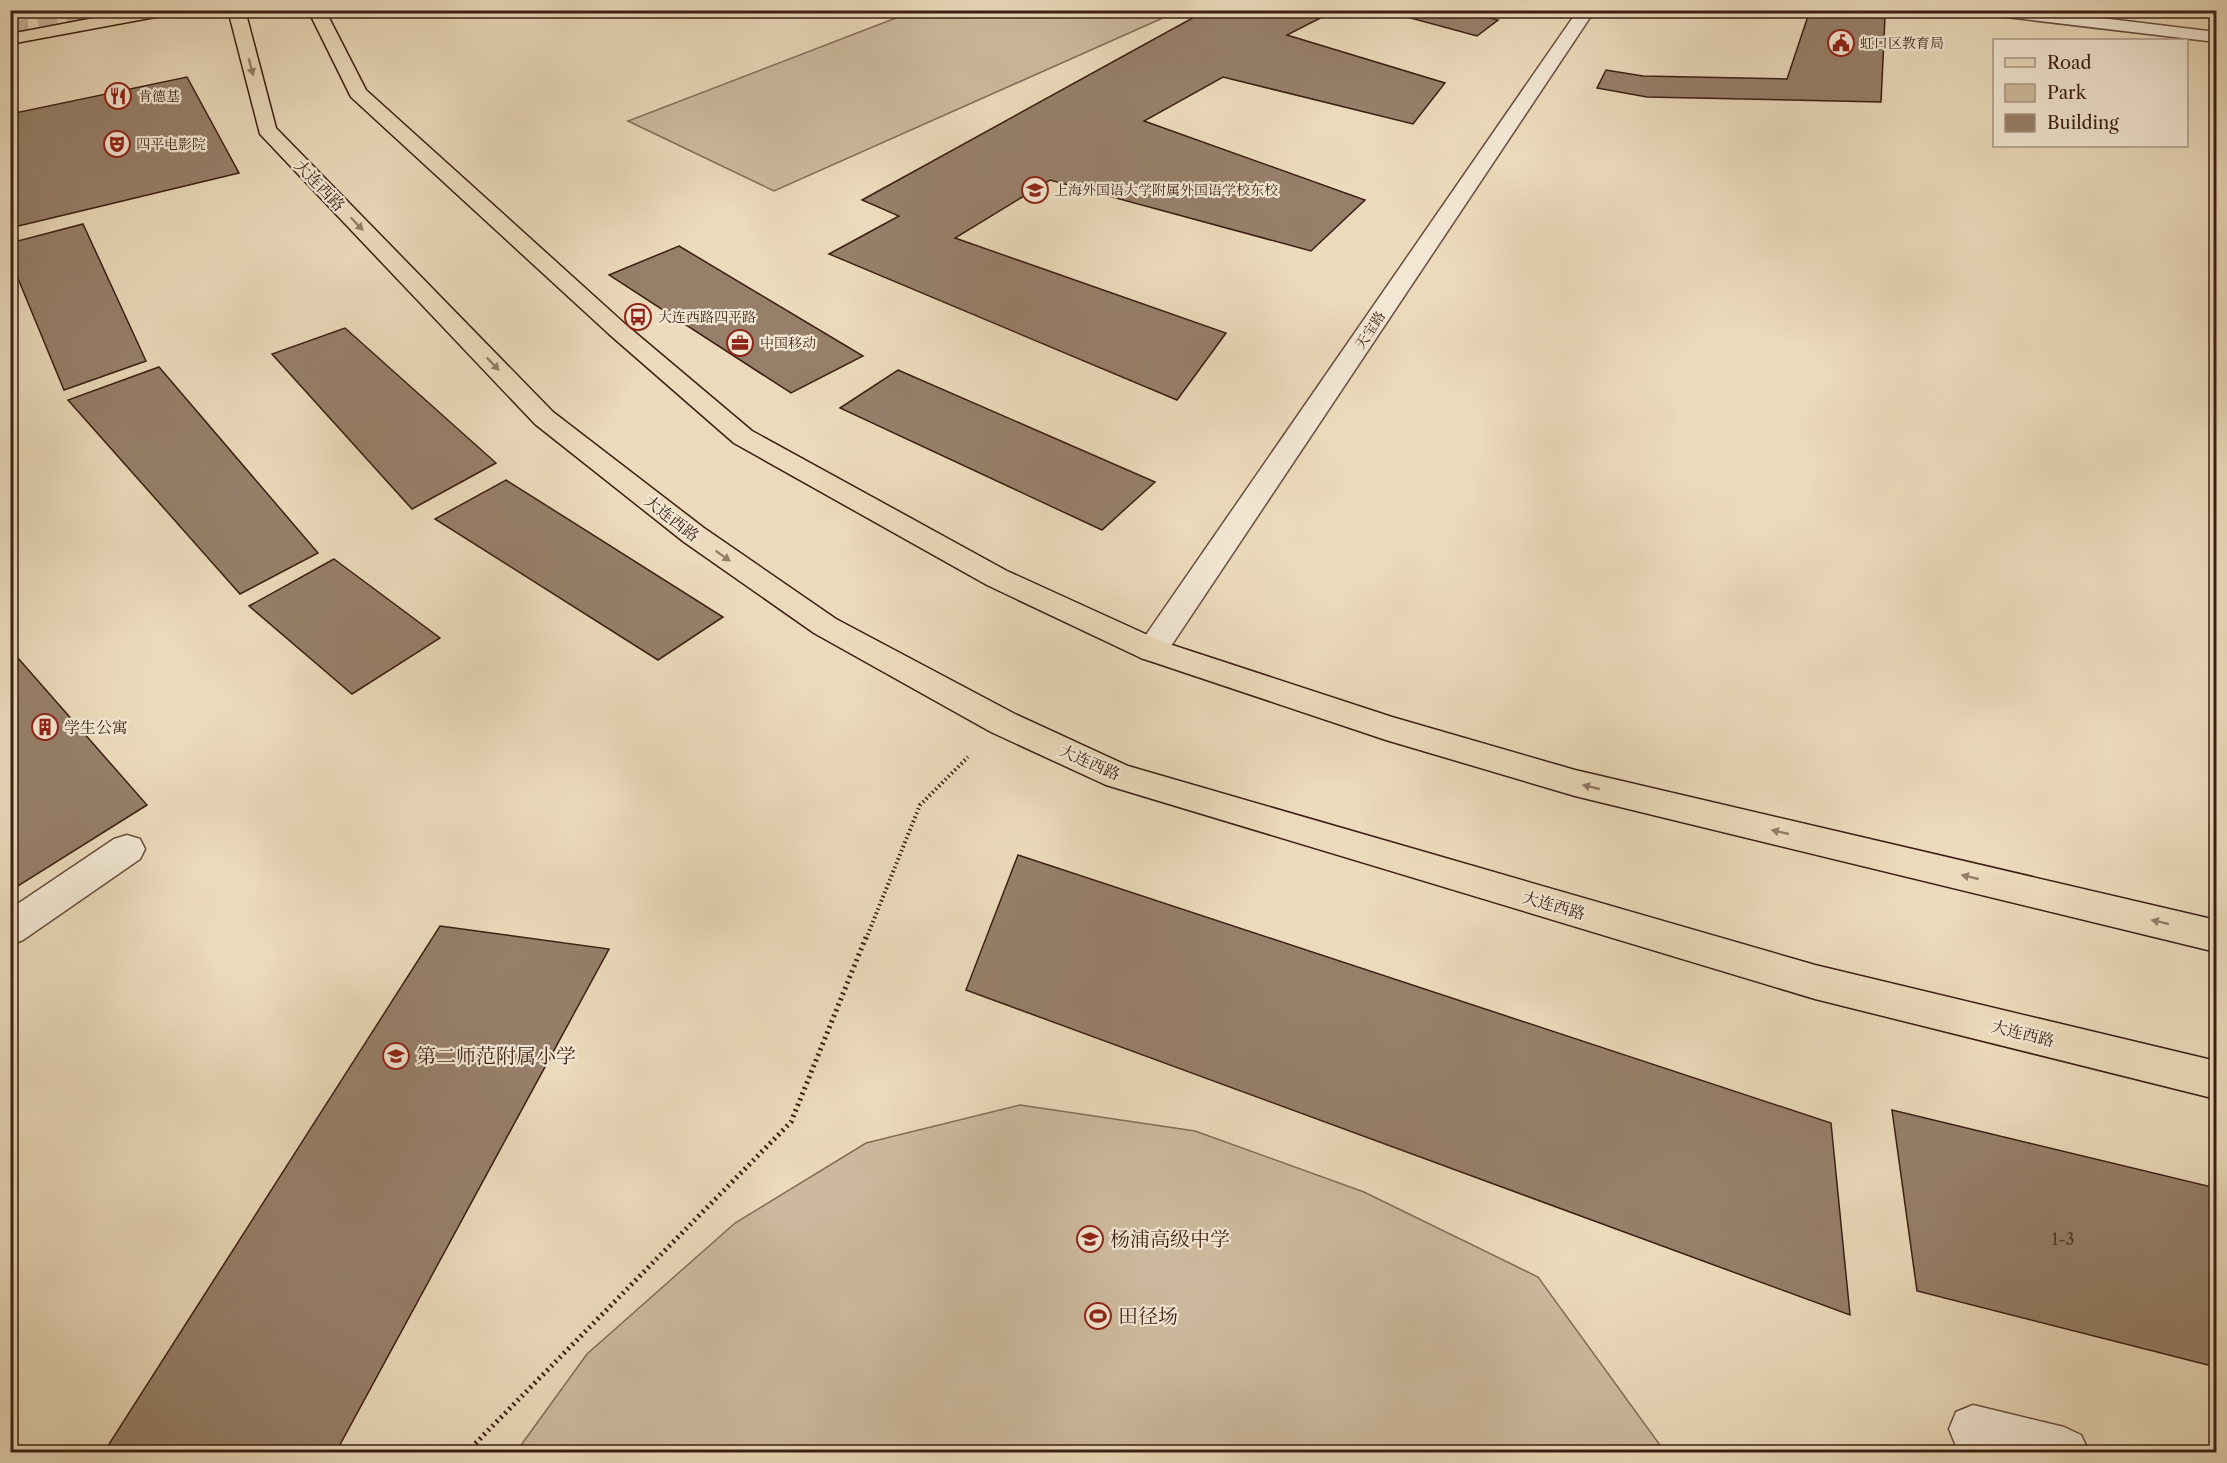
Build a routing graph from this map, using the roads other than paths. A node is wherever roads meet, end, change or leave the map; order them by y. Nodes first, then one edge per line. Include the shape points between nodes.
1 (166, 10) edge
2 (236, 10) edge
3 (316, 10) edge
4 (1587, 10) edge
5 (1989, 10) edge
6 (2217, 37) edge
7 (10, 39) edge
8 (1152, 650) junction
9 (127, 849) dead end
10 (10, 928) edge
11 (2217, 936) edge
12 (2217, 1080) edge
13 (1973, 1429) dead end
14 (2064, 1452) edge

1 - 7 main road
2 -> 12 main road, 大连西路 via 267,130 544,418 694,535 825,626 1003,723 1118,776 1804,979
3 - 8 main road via 358,93 617,330 743,437 997,578
4 - 8 street, 天宝路
5 - 6 street
11 -> 8 main road via 1575,783 1386,728
9 - 10 street
13 - 14 street

